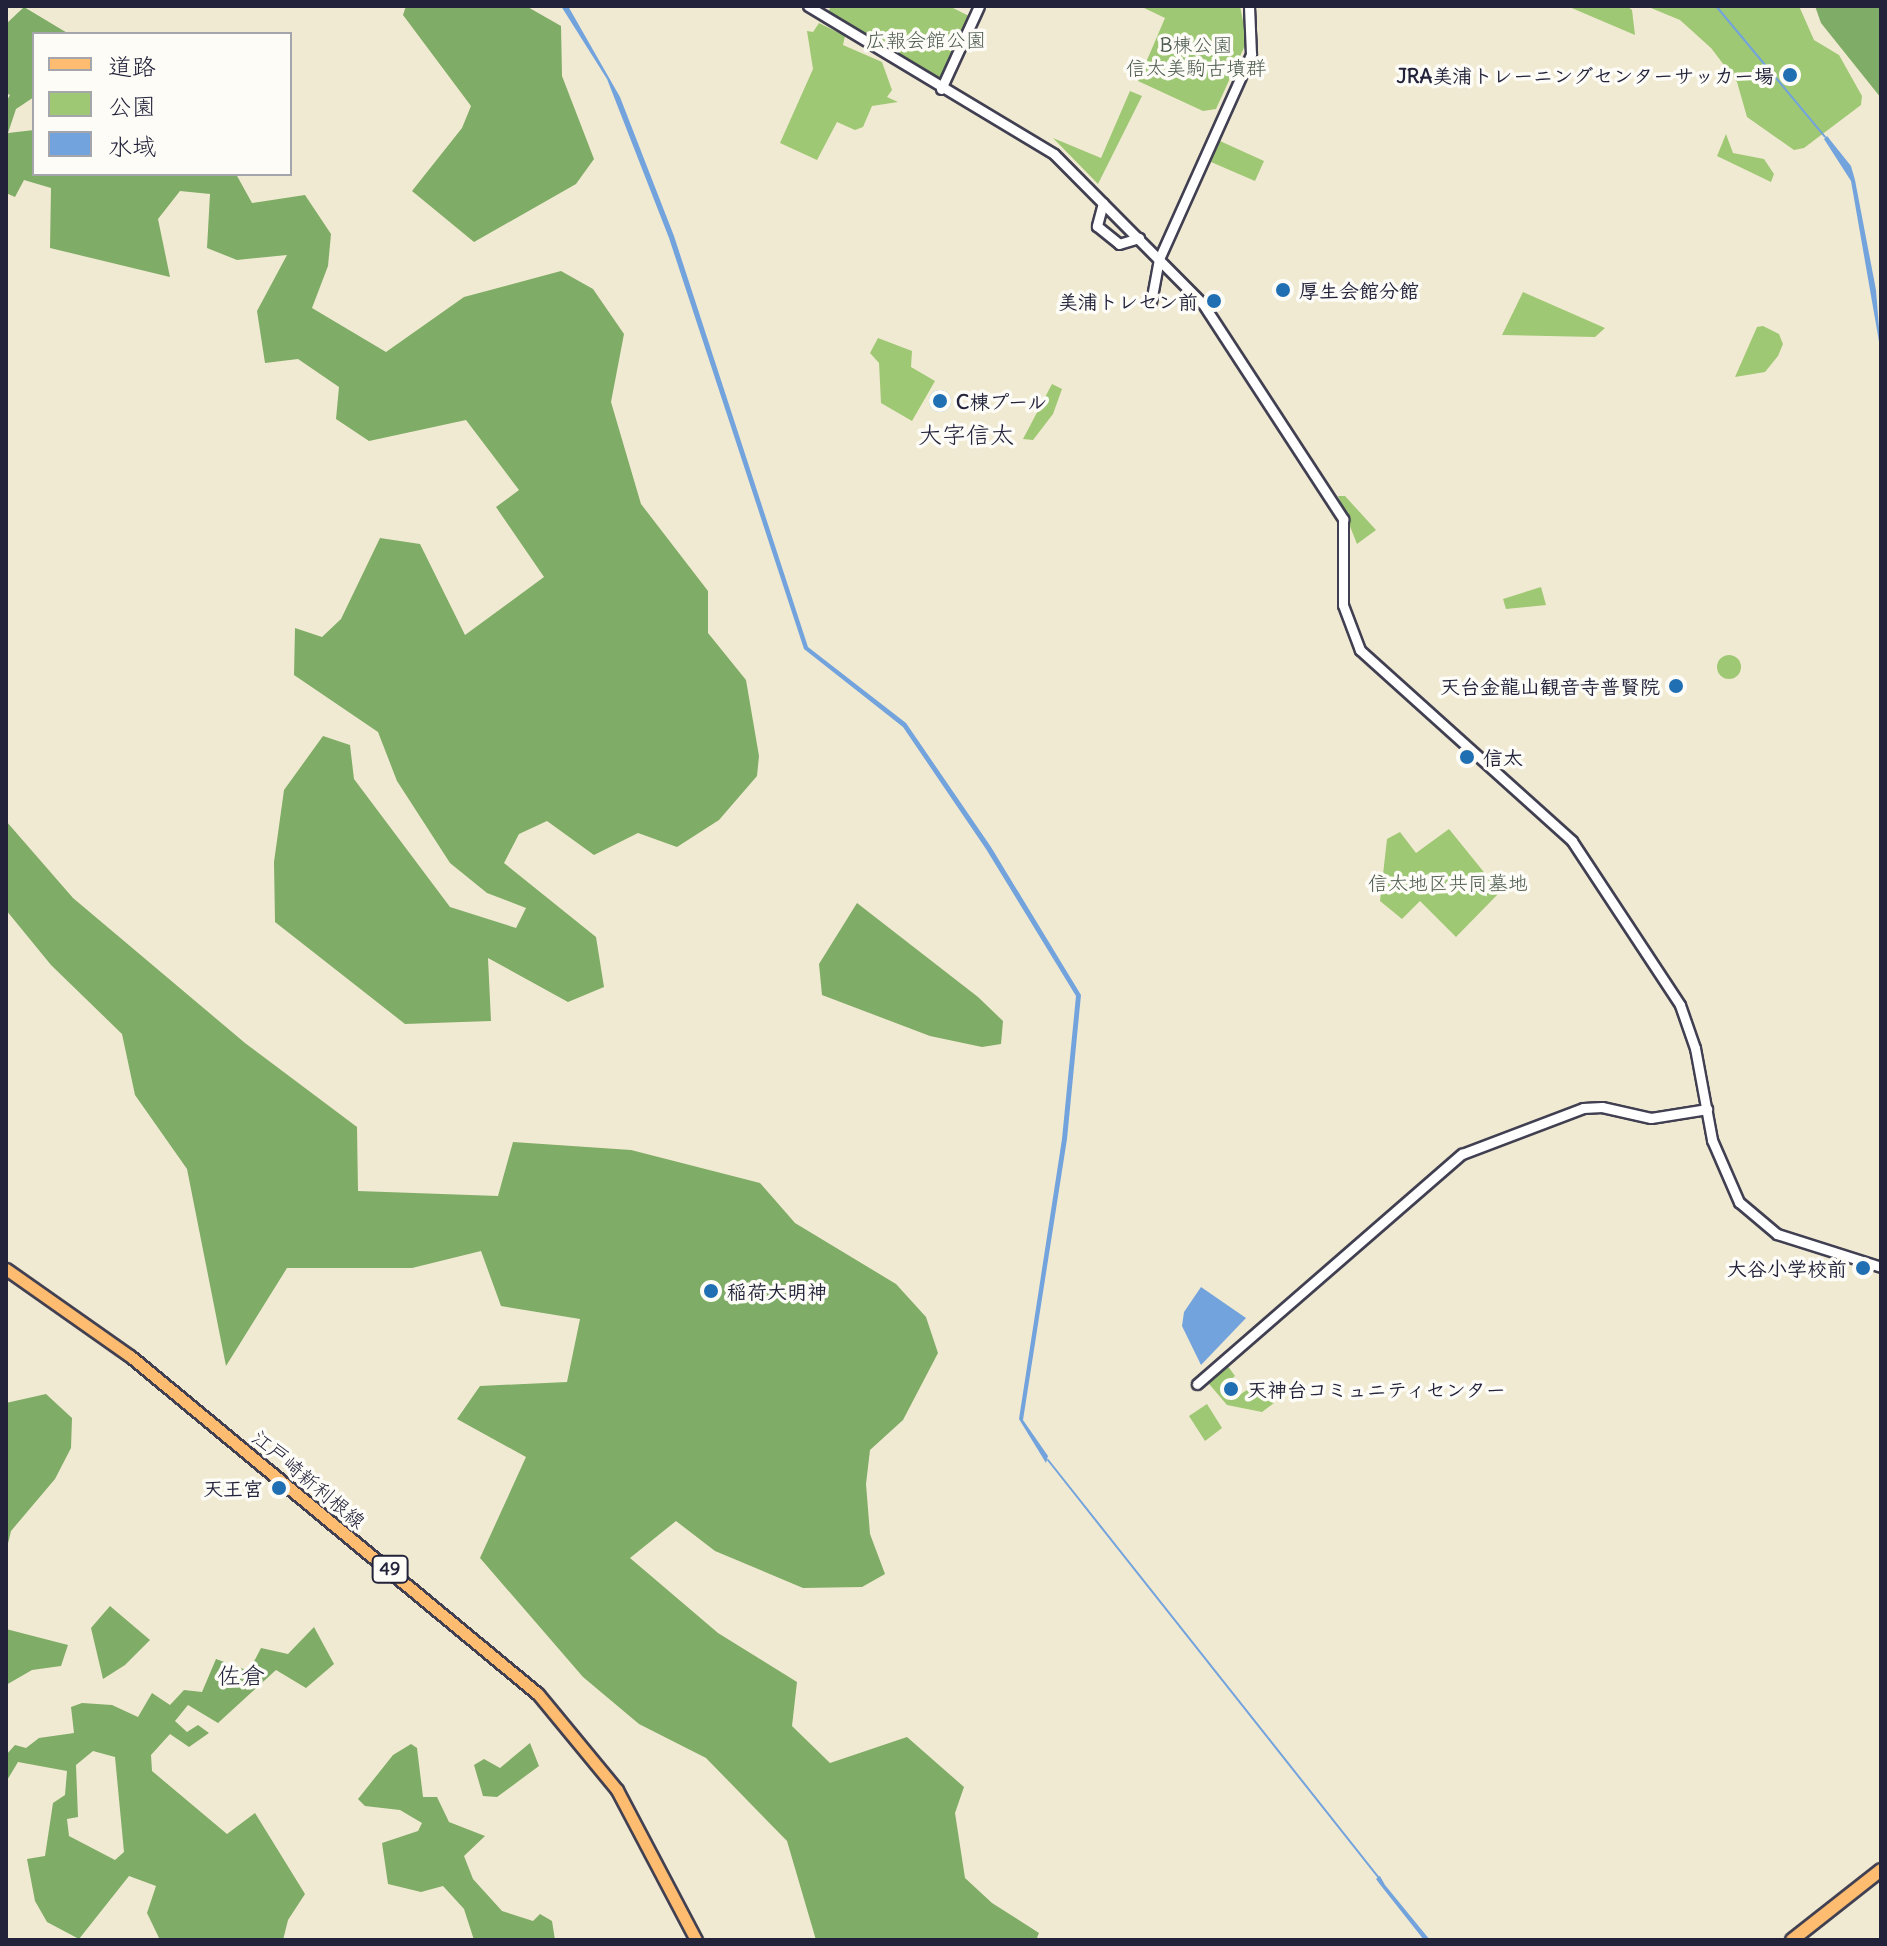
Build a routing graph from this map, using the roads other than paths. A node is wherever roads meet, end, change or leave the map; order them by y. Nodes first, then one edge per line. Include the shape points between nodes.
1 (808, 6) edge
2 (979, 6) edge
3 (1249, 6) edge
4 (941, 89) junction
5 (1103, 203) junction
6 (1139, 238) junction
7 (1159, 259) junction
8 (1151, 302) dead end
9 (1707, 1109) junction
10 (1881, 1267) edge
11 (6, 1269) edge
12 (1197, 1384) dead end
13 (1881, 1870) edge
14 (696, 1940) edge
15 (1792, 1940) edge

1 - 4 street
2 - 4 street
3 - 7 street via 1251,54
4 - 5 street via 1036,141
5 - 6 street
5 - 6 street via 1097,226 1119,244
6 - 7 street
7 - 8 street
7 - 9 street via 1222,328 1336,503 1346,534 1345,621 1360,650 1572,841 1588,862 1680,1005
9 - 10 street via 1712,1140 1747,1212 1795,1241
9 - 12 street via 1651,1118 1611,1108 1583,1108 1462,1154
11 - 14 main road, 江戸崎新利根線 / 49 via 130,1356 538,1694 617,1790
13 - 15 highway

